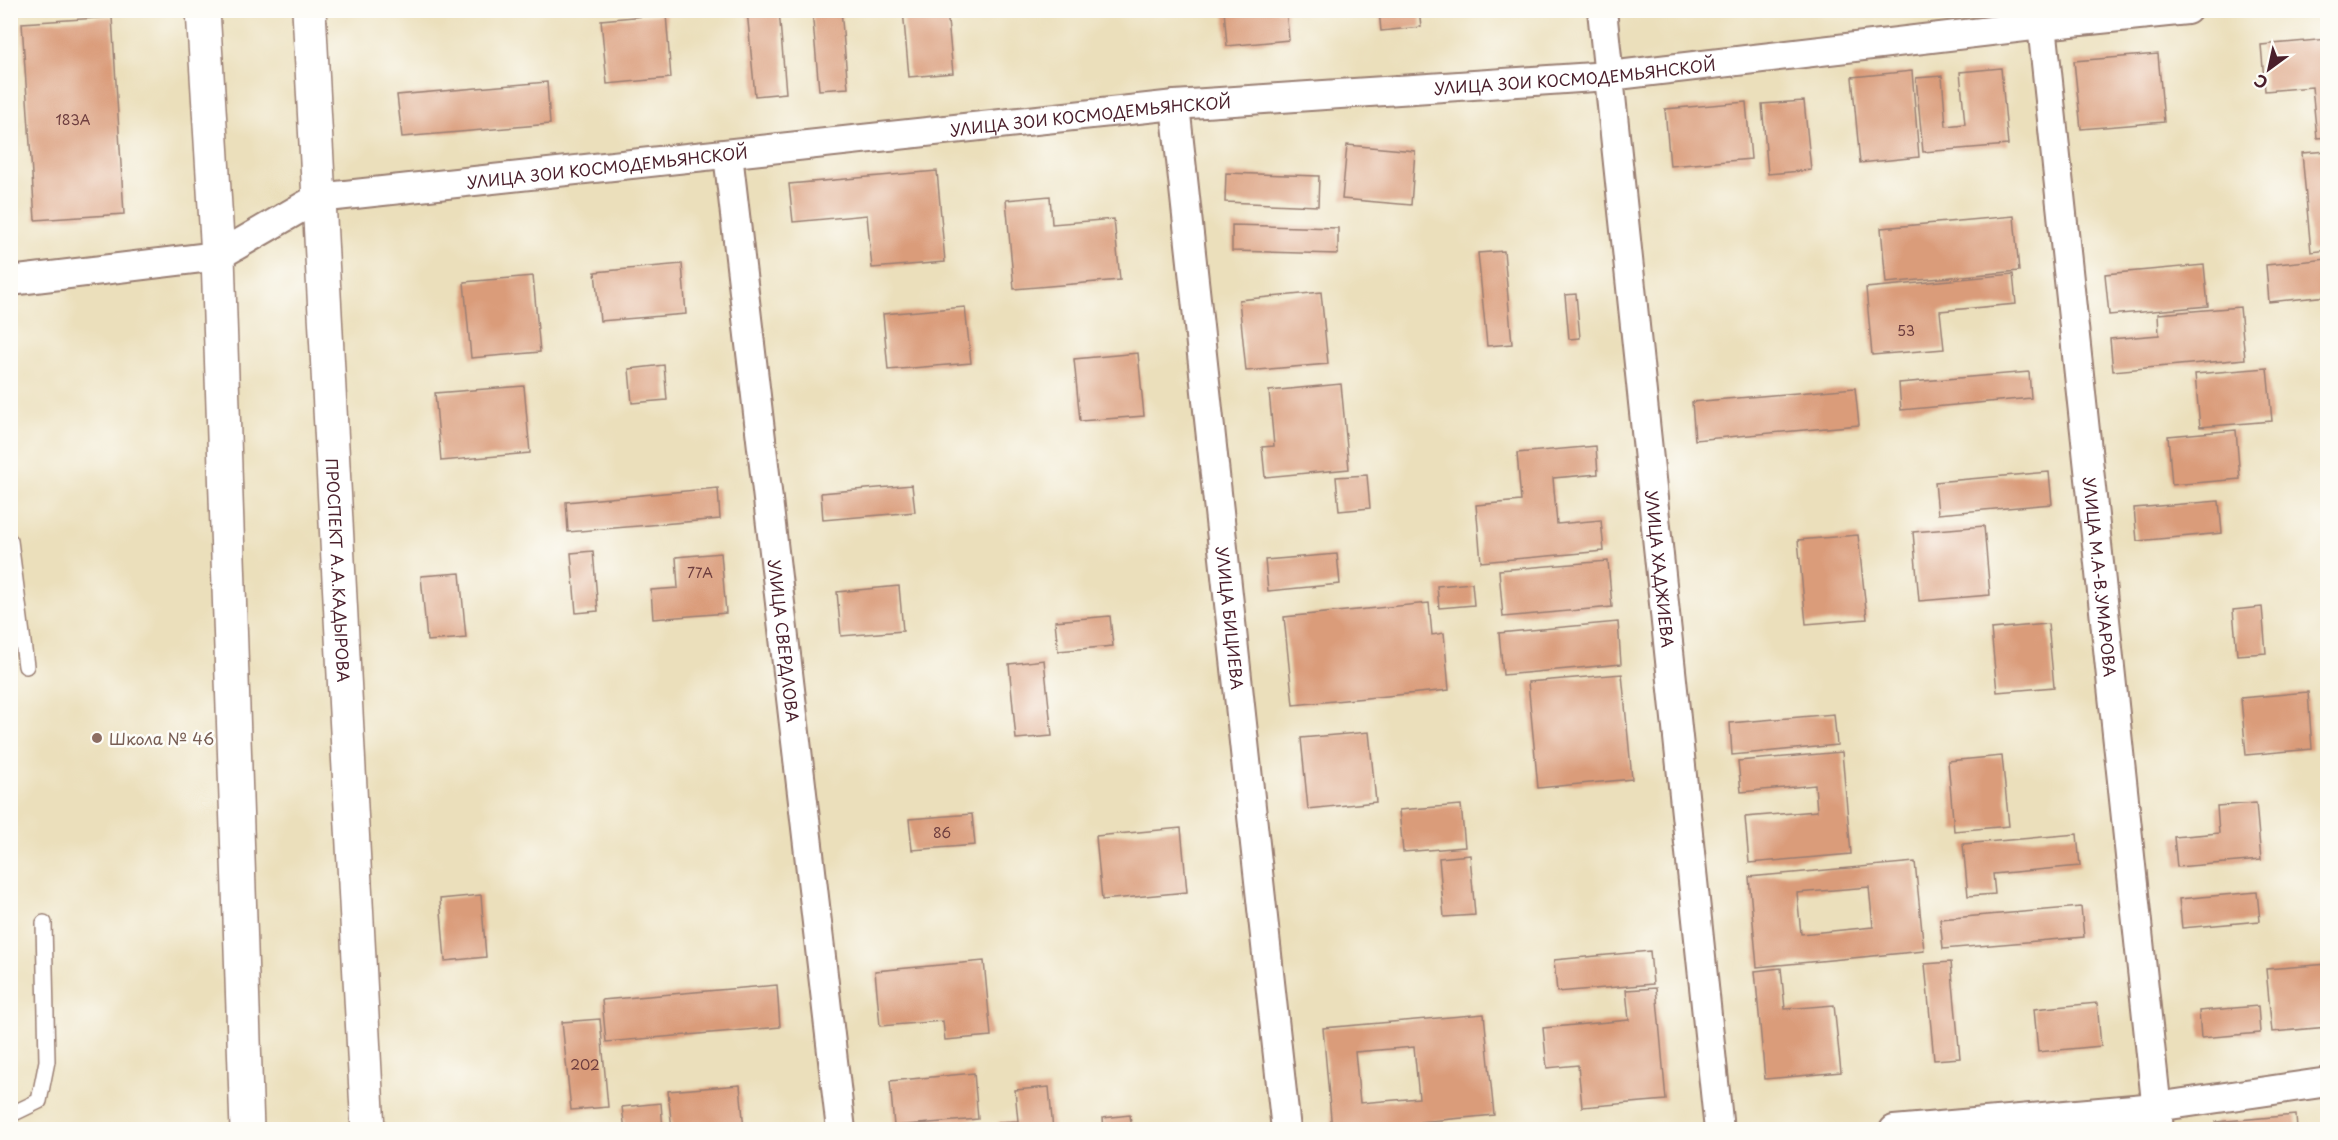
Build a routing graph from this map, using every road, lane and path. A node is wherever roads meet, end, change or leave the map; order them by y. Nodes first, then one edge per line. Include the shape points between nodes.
1 (203, 10) edge
2 (309, 10) edge
3 (1602, 10) edge
4 (2187, 10) edge
5 (2042, 25) junction
6 (1609, 76) junction
7 (1175, 105) junction
8 (728, 154) junction
9 (318, 198) junction
10 (218, 256) junction
11 (10, 280) edge
12 (10, 541) edge
13 (26, 666) dead end
14 (44, 923) dead end
15 (2328, 1082) edge
16 (10, 1114) edge
17 (2158, 1118) edge
18 (247, 1130) edge
19 (368, 1130) edge
20 (841, 1130) edge
21 (1286, 1130) edge
22 (1719, 1130) edge
23 (1894, 1130) edge

1 - 10 street
2 - 9 street, ПРОСПЕКТ А.А.КАДЫРОВА
3 - 6 street, УЛИЦА ХАДЖИЕВА
4 - 5 street, УЛИЦА ЗОИ КОСМОДЕМЬЯНСКОЙ
5 - 6 street, УЛИЦА ЗОИ КОСМОДЕМЬЯНСКОЙ
5 - 17 street, УЛИЦА М.А-В.УМАРОВА
6 - 7 street, УЛИЦА ЗОИ КОСМОДЕМЬЯНСКОЙ
6 - 22 street, УЛИЦА ХАДЖИЕВА
7 - 8 street, УЛИЦА ЗОИ КОСМОДЕМЬЯНСКОЙ
7 - 21 street, УЛИЦА БИЦИЕВА
8 - 9 street, УЛИЦА ЗОИ КОСМОДЕМЬЯНСКОЙ
8 - 20 street, УЛИЦА СВЕРДЛОВА
9 - 10 street, УЛИЦА ЗОИ КОСМОДЕМЬЯНСКОЙ
9 - 19 street, ПРОСПЕКТ А.А.КАДЫРОВА
10 - 11 street, УЛИЦА ЗОИ КОСМОДЕМЬЯНСКОЙ
10 - 18 street
12 - 13 lane
14 - 16 lane via 47,1061 39,1101
15 - 17 street
17 - 23 street

